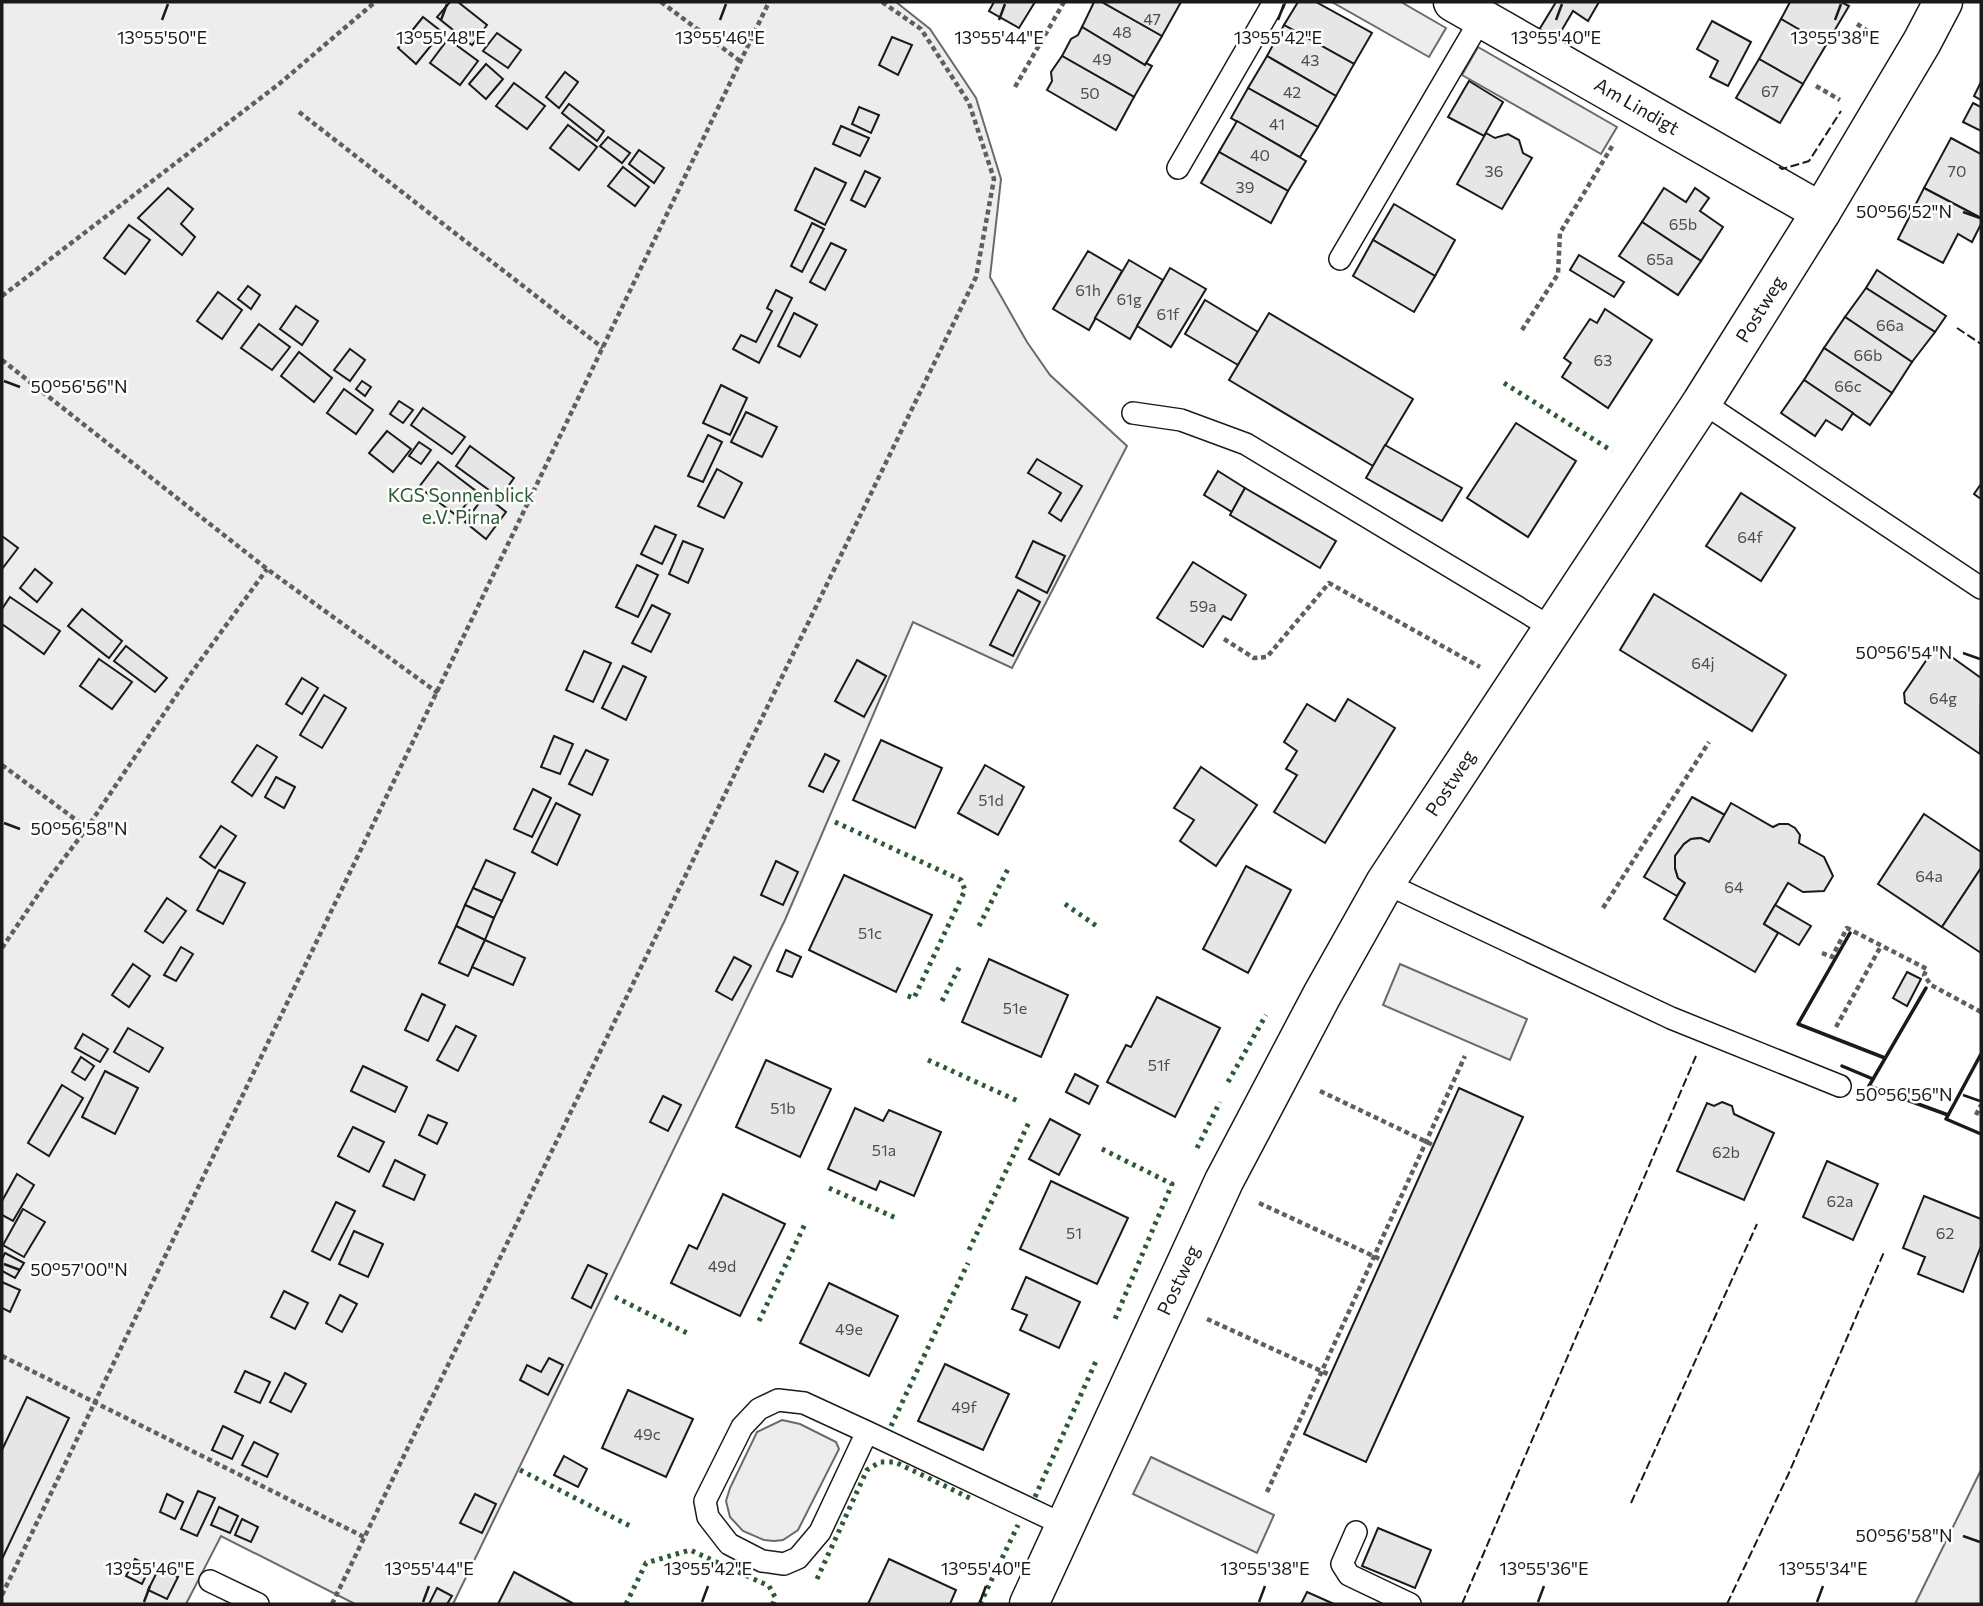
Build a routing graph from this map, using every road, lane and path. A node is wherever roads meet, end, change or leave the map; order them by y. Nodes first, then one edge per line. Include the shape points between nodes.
1 (375, 2) edge
2 (661, 2) edge
3 (769, 2) edge
4 (882, 2) edge
5 (1064, 2) edge
6 (1274, 2) edge
7 (1943, 2) edge
8 (1467, 9) edge
9 (740, 61) junction
10 (1816, 86) dead end
11 (1015, 87) dead end
12 (1844, 102) dead end
13 (1637, 106) junction
14 (299, 112) dead end
15 (1178, 168) dead end
16 (1821, 212) junction
17 (1340, 259) dead end
18 (2, 296) edge
19 (1522, 330) dead end
20 (603, 348) junction
21 (2, 360) edge
22 (1702, 402) junction
23 (1133, 413) dead end
24 (267, 569) junction
25 (1981, 588) edge
26 (1552, 628) junction
27 (1224, 639) dead end
28 (1515, 684) junction
29 (438, 693) junction
30 (1709, 742) dead end
31 (2, 765) edge
32 (87, 828) junction
33 (1385, 883) junction
34 (1603, 908) dead end
35 (1881, 946) junction
36 (2, 948) edge
37 (1822, 953) dead end
38 (1981, 1012) edge
39 (1836, 1027) dead end
40 (1465, 1056) dead end
41 (1310, 1086) dead end
42 (1840, 1086) dead end
43 (1981, 1105) edge
44 (1976, 1115) dead end
45 (1426, 1142) junction
46 (1433, 1145) dead end
47 (1251, 1199) dead end
48 (1374, 1257) junction
49 (1382, 1260) dead end
50 (1206, 1318) dead end
51 (2, 1356) edge
52 (1322, 1371) junction
53 (1330, 1375) dead end
54 (94, 1404) junction
55 (867, 1432) junction
56 (1267, 1492) dead end
57 (1064, 1525) junction
58 (1356, 1532) dead end
59 (364, 1537) junction
60 (210, 1581) dead end
61 (2, 1595) edge
62 (258, 1604) edge
63 (332, 1604) edge
64 (1028, 1604) edge
65 (1410, 1604) edge

1 - 18 path via 279,84
2 - 9 path
3 - 9 path
4 - 59 path via 921,29 969,103 994,179 976,277
5 - 11 path
6 - 15 lane
7 - 16 street, Postweg
8 - 13 street, Am Lindigt
8 - 17 lane
9 - 20 path
10 - 12 path
13 - 16 street, Am Lindigt
13 - 19 path via 1560,233 1558,274
14 - 20 path
16 - 22 street, Postweg
20 - 29 path
21 - 24 path
22 - 25 lane
22 - 26 street, Postweg
23 - 26 lane via 1181,420 1246,444
24 - 29 path
24 - 32 path
26 - 28 street, Postweg
27 - 28 path via 1254,659 1267,657 1329,583
28 - 33 street, Postweg
29 - 54 path
30 - 34 path
31 - 32 path
32 - 36 path
33 - 42 lane via 1671,1018
33 - 57 street, Postweg via 1224,1181
35 - 37 path via 1847,928 1832,957
35 - 38 path via 1927,970 1924,975 1931,985
35 - 39 path
40 - 45 path
41 - 45 path
43 - 44 path
45 - 46 path
45 - 48 path
47 - 48 path
48 - 49 path
48 - 52 path
50 - 52 path
51 - 54 path
52 - 53 path
52 - 56 path
54 - 59 path
54 - 61 path
55 - 55 lane via 804,1403 779,1400 758,1409 742,1427 705,1501 708,1517 729,1544 762,1561 784,1564 798,1558 820,1532
55 - 57 lane
57 - 64 street, Postweg
58 - 65 lane via 1342,1564 1349,1575
59 - 63 path
60 - 62 lane

